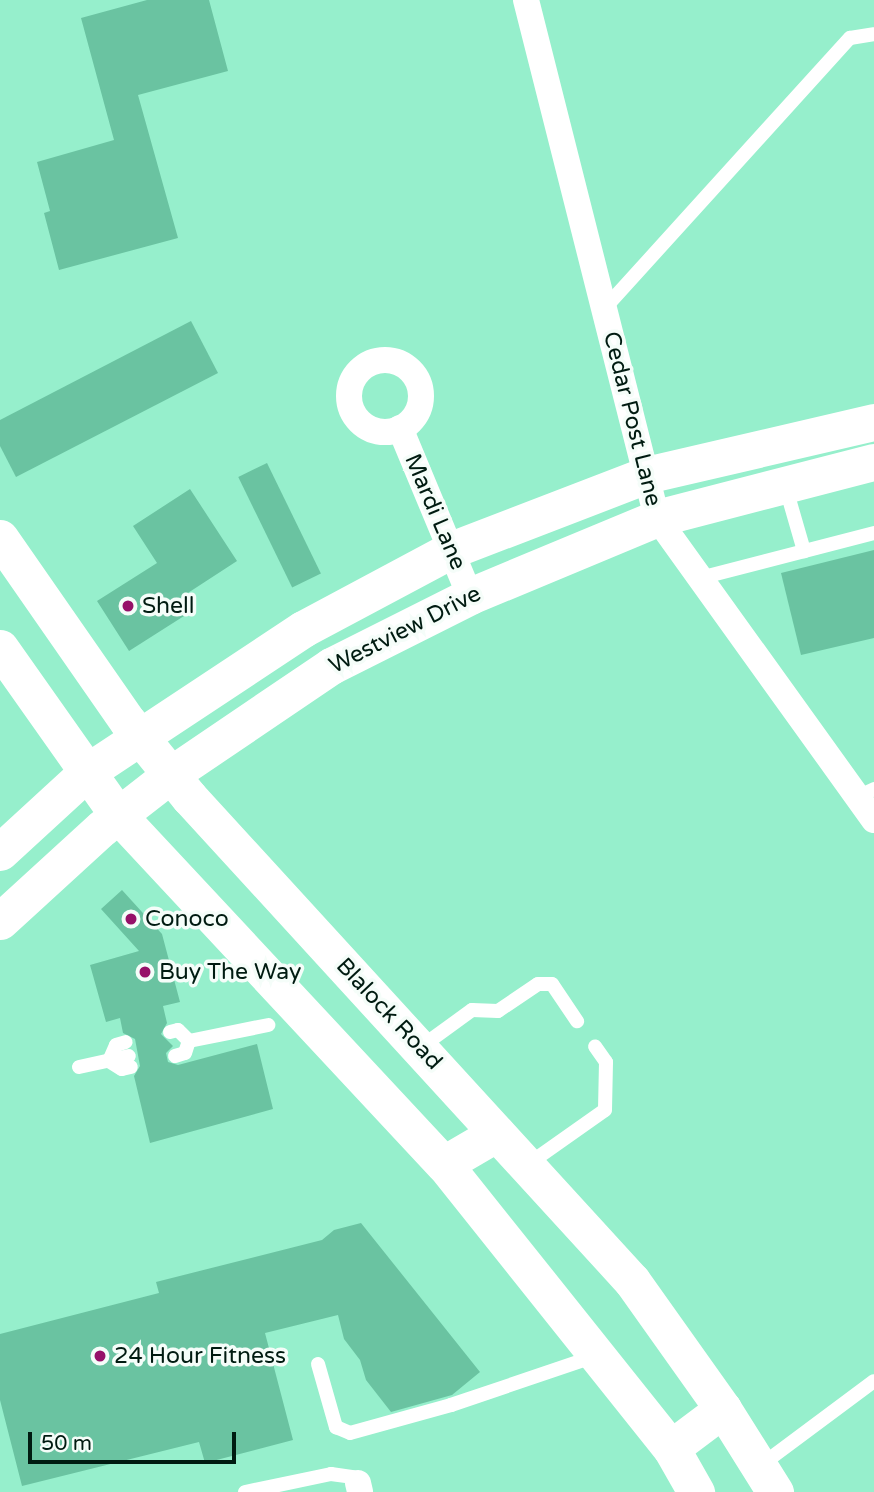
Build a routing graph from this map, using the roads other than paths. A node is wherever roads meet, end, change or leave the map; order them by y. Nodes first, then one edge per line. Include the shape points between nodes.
1 (526, 0) edge
2 (874, 34) edge
3 (604, 309) junction
4 (874, 422) edge
5 (400, 428) dead end
6 (874, 462) edge
7 (646, 475) junction
8 (785, 484) junction
9 (657, 518) junction
10 (874, 533) edge
11 (0, 538) edge
12 (451, 550) junction
13 (804, 551) junction
14 (700, 578) junction
15 (470, 596) junction
16 (0, 648) edge
17 (140, 737) junction
18 (87, 772) junction
19 (170, 775) junction
20 (866, 793) edge
21 (118, 815) junction
22 (874, 820) edge
23 (0, 852) edge
24 (0, 921) edge
25 (577, 1021) dead end
26 (268, 1025) dead end
27 (189, 1041) junction
28 (595, 1046) dead end
29 (420, 1048) junction
30 (109, 1061) junction
31 (79, 1068) dead end
32 (497, 1133) junction
33 (444, 1164) junction
34 (527, 1166) junction
35 (597, 1356) junction
36 (318, 1364) dead end
37 (874, 1381) edge
38 (723, 1409) junction
39 (671, 1448) junction
40 (767, 1479) edge
41 (359, 1488) edge
42 (245, 1492) edge
43 (696, 1492) edge

1 - 3 street, Cedar Post Lane
2 - 3 lane via 850,38
3 - 7 street, Cedar Post Lane
4 - 7 main road, Westview Drive
5 - 12 street, Mardi Lane
6 - 8 main road, Westview Drive
7 - 9 street, Cedar Post Lane
7 - 12 main road, Westview Drive
8 - 9 main road, Westview Drive
8 - 13 lane
9 - 14 street, Cedar Post Lane
9 - 15 main road, Westview Drive
10 - 13 lane
11 - 17 main road, Blalock Road
12 - 15 street, Mardi Lane
12 - 17 main road, Westview Drive via 303,629
13 - 14 lane
14 - 20 street, Cedar Post Lane
15 - 19 main road, Westview Drive via 331,666
16 - 18 main road
17 - 18 main road, Westview Drive
17 - 19 main road, Blalock Road
18 - 21 main road
18 - 23 main road, Westview Drive
19 - 21 main road, Westview Drive
19 - 29 main road, Blalock Road
20 - 22 street, Cedar Post Lane
21 - 24 main road, Westview Drive
21 - 33 main road
25 - 29 lane via 552,984 538,984 498,1011 472,1010
26 - 27 lane
27 - 27 lane via 185,1054 173,1044 178,1030
28 - 34 lane via 606,1062 606,1110
29 - 32 main road, Blalock Road
30 - 30 lane via 122,1069 129,1055 116,1045
30 - 31 lane
32 - 33 main road
32 - 34 main road, Blalock Road
33 - 35 main road
34 - 38 main road, Blalock Road via 632,1281
35 - 36 lane via 350,1433 336,1427
35 - 39 main road
37 - 40 lane
38 - 39 main road
38 - 40 main road, Blalock Road
39 - 43 main road
41 - 42 lane via 352,1477 331,1474

